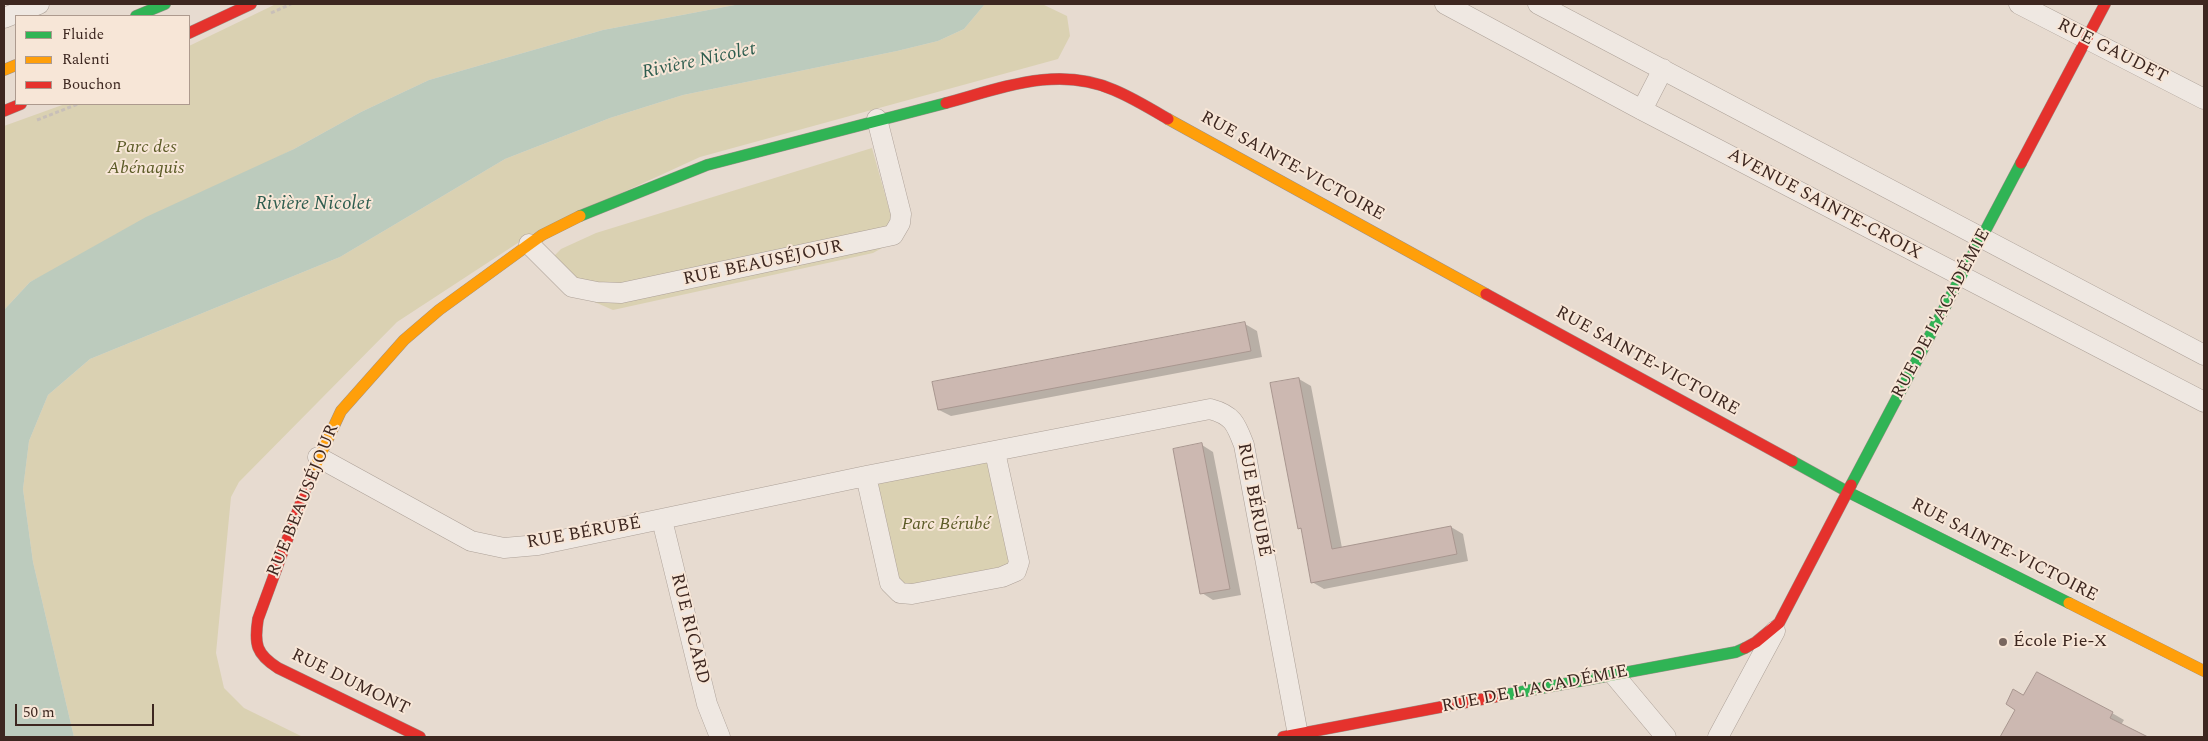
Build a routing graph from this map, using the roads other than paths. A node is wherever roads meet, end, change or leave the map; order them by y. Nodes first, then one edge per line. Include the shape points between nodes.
1 (39, 4) edge
2 (165, 4) edge
3 (251, 4) edge
4 (1445, 4) edge
5 (1538, 4) edge
6 (2019, 4) edge
7 (2105, 4) edge
8 (9, 12) edge
9 (138, 15) edge
10 (190, 32) edge
11 (2086, 40) junction
12 (1663, 69) junction
13 (1076, 77) joint
14 (2204, 99) edge
15 (19, 105) edge
16 (1642, 110) junction
17 (4, 111) edge
18 (876, 119) junction
19 (1982, 238) junction
20 (529, 244) junction
21 (1962, 276) junction
22 (2204, 355) edge
23 (2204, 402) edge
24 (995, 452) junction
25 (318, 457) junction
26 (866, 476) junction
27 (1848, 492) junction
28 (662, 520) junction
29 (1779, 624) junction
30 (266, 660) joint
31 (2204, 671) edge
32 (1615, 676) junction
33 (1290, 736) edge
34 (420, 737) edge
35 (720, 737) edge
36 (1666, 737) edge
37 (1718, 737) edge

1 - 8 street
2 - 9 street
3 - 10 street
4 - 16 street, AVENUE SAINTE-CROIX
5 - 12 street
6 - 11 street, RUE GAUDET
7 - 11 street, RUE DE L'ACADÉMIE
11 - 14 street, RUE GAUDET
11 - 19 street, RUE DE L'ACADÉMIE
12 - 16 street
12 - 19 street
13 - 18 street, RUE BEAUSÉJOUR via 1037,79
13 - 27 street, RUE SAINTE-VICTOIRE via 1115,90
15 - 17 street
16 - 21 street, AVENUE SAINTE-CROIX
18 - 20 street, RUE BEAUSÉJOUR via 707,165 598,208 550,230
18 - 20 street, RUE BEAUSÉJOUR via 902,214 893,235 621,293 572,287
19 - 21 street, RUE DE L'ACADÉMIE
19 - 22 street
20 - 25 street, RUE BEAUSÉJOUR via 469,286 404,340 341,410
21 - 23 street, AVENUE SAINTE-CROIX
21 - 27 street, RUE DE L'ACADÉMIE
24 - 26 street, RUE BÉRUBÉ
24 - 26 street via 1019,562 1016,571 1002,577 912,594 900,593 890,583
24 - 33 street, RUE BÉRUBÉ via 1210,409 1226,413 1236,426 1244,446
25 - 28 street, RUE BÉRUBÉ via 471,542 504,548 538,545
25 - 30 street, RUE BEAUSÉJOUR via 258,620 255,638
26 - 28 street, RUE BÉRUBÉ
27 - 29 street, RUE DE L'ACADÉMIE
27 - 31 street, RUE SAINTE-VICTOIRE
28 - 35 street, RUE RICARD via 708,704
29 - 32 street, RUE DE L'ACADÉMIE via 1756,642 1736,652
29 - 37 street, RUE DE L'ACADÉMIE
30 - 34 street, RUE DUMONT
32 - 33 street, RUE DE L'ACADÉMIE
32 - 36 street

